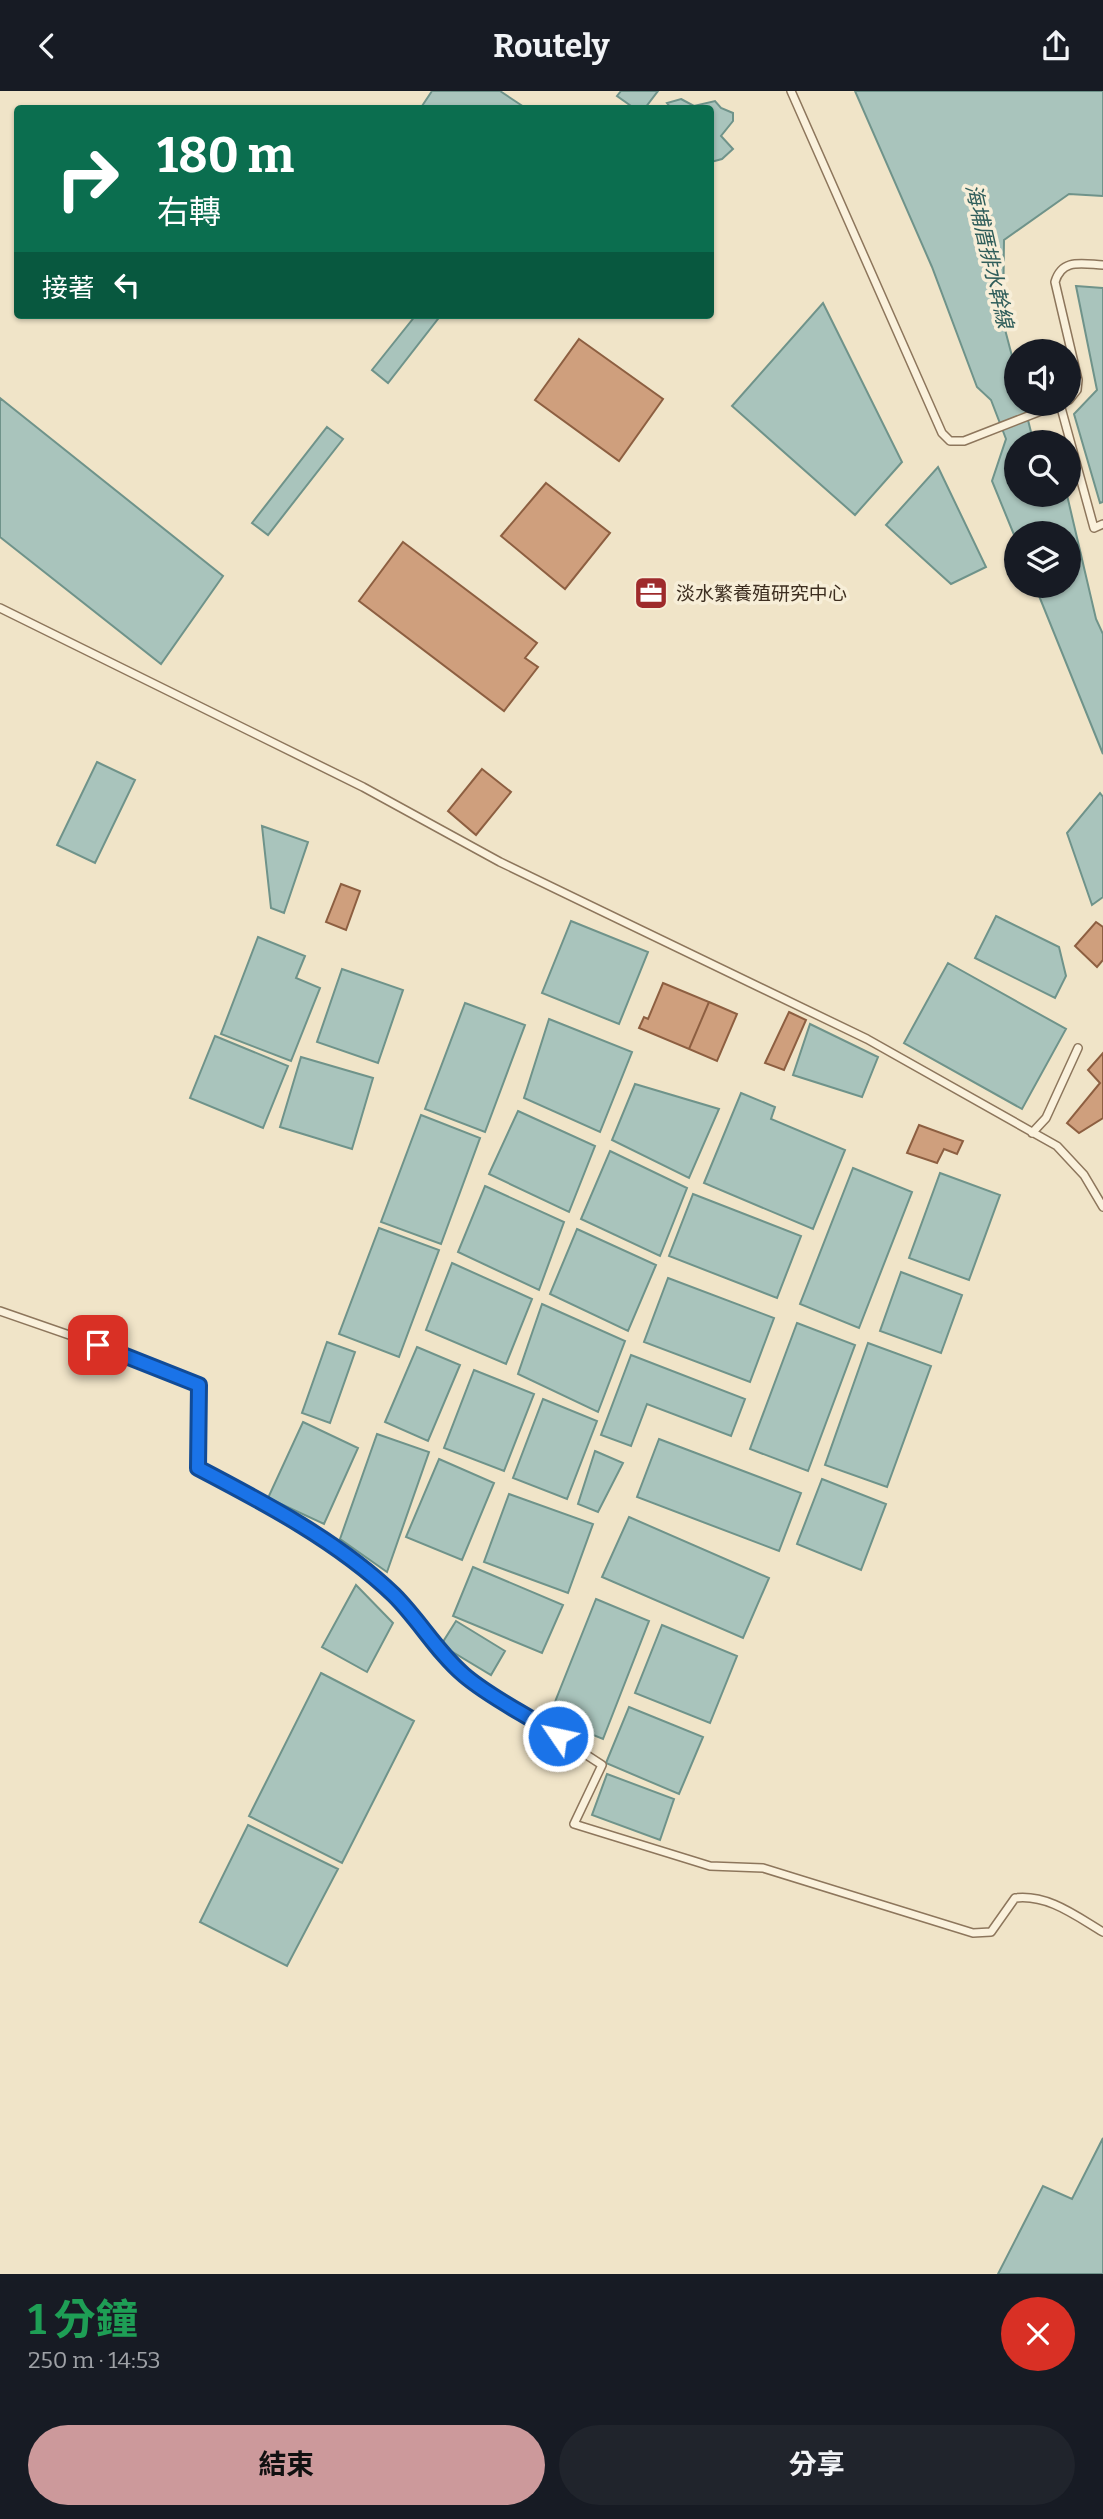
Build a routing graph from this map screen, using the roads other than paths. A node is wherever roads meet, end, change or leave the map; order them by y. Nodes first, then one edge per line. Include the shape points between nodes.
1 (791, 91) edge
2 (1103, 265) edge
3 (1068, 339) edge
4 (1029, 416) edge
5 (1063, 416) edge
6 (1103, 524) edge
7 (0, 608) edge
8 (1079, 1048) dead end
9 (1032, 1133) junction
10 (1103, 1207) edge
11 (0, 1311) edge
12 (1103, 1932) edge

1 - 4 lane via 942,433 950,441 964,441
2 - 3 lane via 1069,264 1058,271 1055,282
5 - 6 lane via 1094,528
7 - 9 lane via 363,787 500,862 867,1039
8 - 9 lane via 1045,1118
9 - 10 lane via 1057,1146 1084,1175
11 - 12 lane via 150,1363 199,1385 198,1468 347,1557 394,1596 439,1652 467,1677 601,1766 574,1823 710,1866 763,1868 973,1933 991,1932 1015,1898 1031,1896 1059,1906

